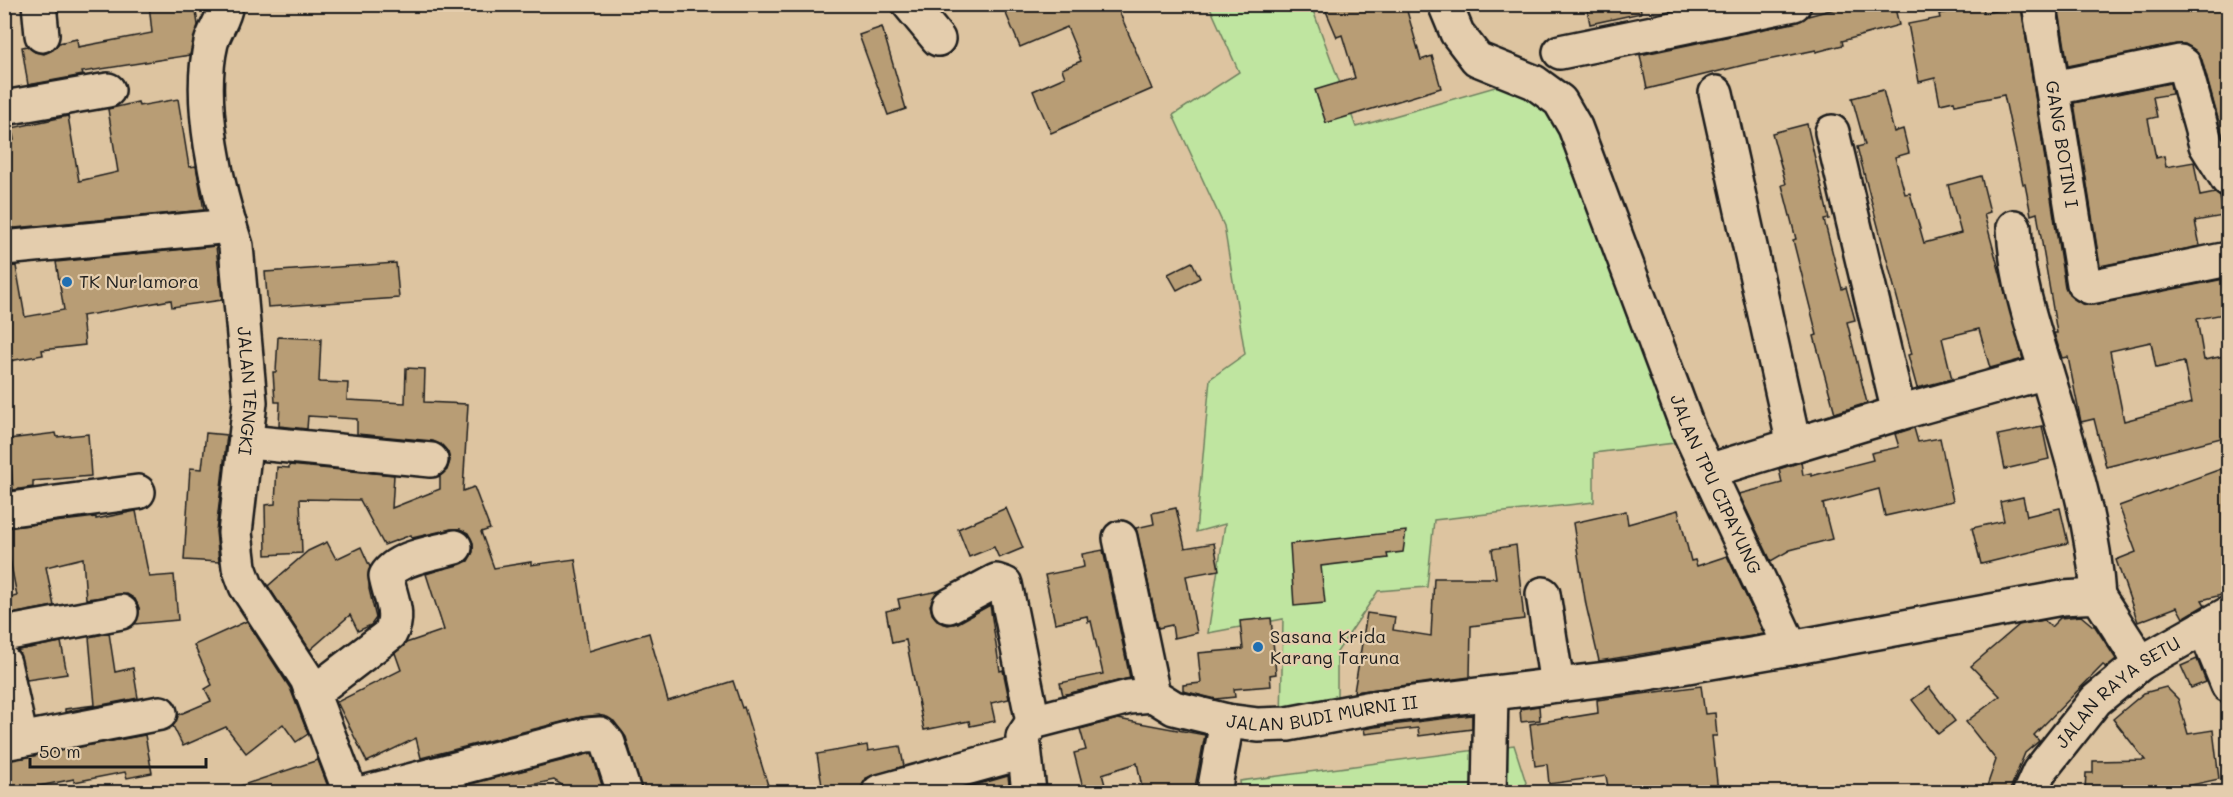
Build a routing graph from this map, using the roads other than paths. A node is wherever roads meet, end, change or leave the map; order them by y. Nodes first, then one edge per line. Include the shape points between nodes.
1 (226, 4) edge
2 (909, 4) edge
3 (1445, 4) edge
4 (1794, 4) edge
5 (2039, 4) edge
6 (1721, 12) edge
7 (938, 39) dead end
8 (1560, 52) dead end
9 (2054, 88) junction
10 (108, 90) dead end
11 (1716, 93) dead end
12 (4, 108) edge
13 (1832, 132) dead end
14 (2229, 180) edge
15 (230, 226) junction
16 (2014, 227) dead end
17 (4, 248) edge
18 (2229, 259) edge
19 (2046, 372) junction
20 (1899, 413) junction
21 (247, 442) junction
22 (1794, 445) junction
23 (431, 460) dead end
24 (1708, 471) junction
25 (138, 492) dead end
26 (4, 510) edge
27 (1120, 538) dead end
28 (455, 547) dead end
29 (1543, 594) dead end
30 (2098, 596) junction
31 (949, 606) dead end
32 (121, 612) dead end
33 (2216, 620) edge
34 (4, 634) edge
35 (1791, 648) junction
36 (4, 663) edge
37 (2141, 663) junction
38 (1557, 685) junction
39 (2229, 685) edge
40 (313, 693) junction
41 (1491, 694) junction
42 (1153, 695) junction
43 (160, 713) dead end
44 (1227, 721) junction
45 (1028, 737) junction
46 (13, 741) edge
47 (882, 791) edge
48 (350, 792) edge
49 (367, 792) edge
50 (624, 792) edge
51 (1029, 792) edge
52 (1214, 792) edge
53 (1489, 792) edge
54 (2030, 792) edge

1 - 15 street, JALAN TENGKI via 212,41 208,73 210,128
2 - 7 street
3 - 24 street, JALAN TPU CIPAYUNG via 1457,33 1477,59 1534,82 1560,102 1575,127 1688,429
4 - 6 street
5 - 9 street, GANG BOTIN I
6 - 8 street
9 - 14 street via 2180,62 2194,95 2206,145
9 - 18 street, GANG BOTIN I via 2084,285 2090,287
10 - 12 street
11 - 22 street
13 - 20 street
15 - 17 street
15 - 21 street, JALAN TENGKI via 243,310 250,402
16 - 19 street via 2026,308
19 - 20 street
19 - 30 street via 2089,521
20 - 22 street
21 - 23 street
21 - 40 street, JALAN TENGKI via 235,533 238,567
22 - 24 street
24 - 35 street, JALAN TPU CIPAYUNG
25 - 26 street
27 - 42 street
28 - 40 street via 398,564 389,571 386,576 396,616 390,634
29 - 38 street
30 - 35 street via 2062,598
30 - 37 street
31 - 45 street via 996,581 1005,584
32 - 34 street
33 - 37 street, JALAN RAYA SETU
33 - 39 street
35 - 38 street, JALAN BUDI MURNI II
36 - 46 street
37 - 54 street, JALAN RAYA SETU via 2096,700 2039,772
38 - 41 street, JALAN BUDI MURNI II
40 - 48 street, JALAN TENGKI
41 - 44 street, JALAN BUDI MURNI II via 1372,708 1288,724
41 - 53 street
42 - 44 street, JALAN BUDI MURNI II via 1174,708
42 - 45 street via 1129,697
43 - 46 street
44 - 52 street
45 - 47 street
45 - 51 street
49 - 50 street via 600,734 608,743

